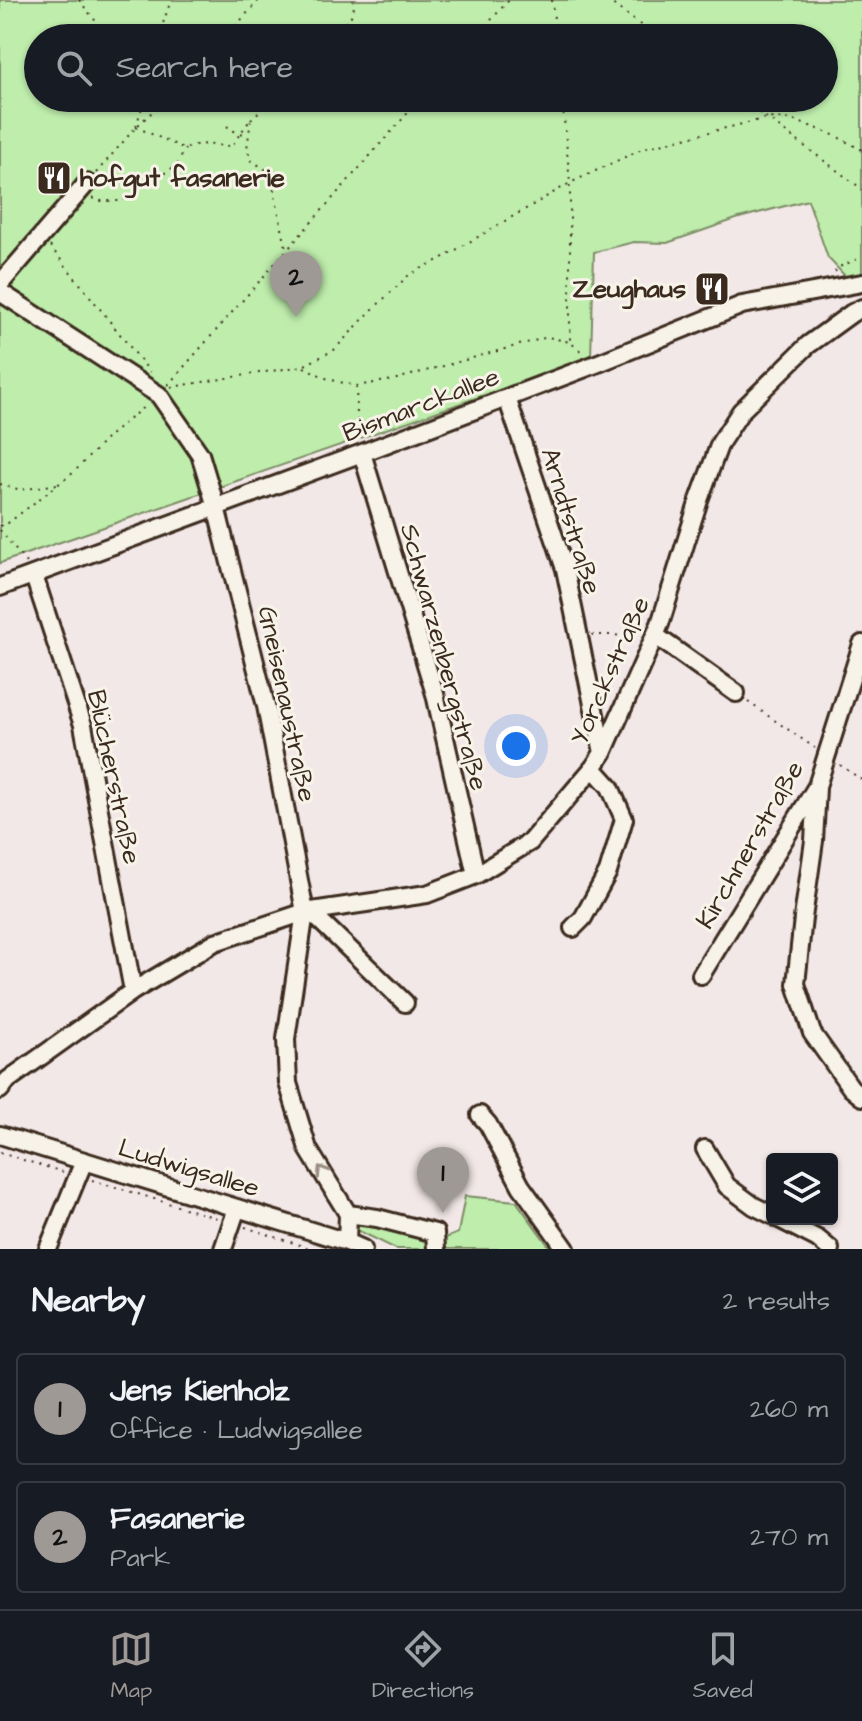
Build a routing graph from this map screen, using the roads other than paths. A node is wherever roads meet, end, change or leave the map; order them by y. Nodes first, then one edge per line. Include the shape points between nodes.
1 (87, 183) road end
2 (862, 283) edge
3 (0, 284) edge
4 (0, 292) edge
5 (862, 308) edge
6 (507, 398) junction
7 (360, 448) junction
8 (216, 507) junction
9 (34, 576) junction
10 (0, 587) edge
11 (656, 636) junction
12 (862, 644) edge
13 (736, 693) road end
14 (603, 753) junction
15 (593, 768) junction
16 (817, 786) junction
17 (476, 875) junction
18 (308, 911) junction
19 (573, 928) dead end
20 (701, 975) dead end
21 (133, 991) junction
22 (405, 1003) dead end
23 (3, 1079) edge
24 (862, 1097) edge
25 (480, 1115) dead end
26 (0, 1135) edge
27 (705, 1149) dead end
28 (81, 1168) junction
29 (766, 1212) edge
30 (348, 1214) junction
31 (234, 1215) junction
32 (791, 1225) edge
33 (347, 1242) junction
34 (48, 1249) edge
35 (223, 1249) edge
36 (363, 1249) edge
37 (436, 1249) edge
38 (566, 1249) edge
39 (830, 1249) edge

1 - 3 street
2 - 6 street, Bismarckallee via 742,305
4 - 8 street, Gneisenaustraße via 159,395 200,454
5 - 11 street, Yorckstraße via 808,345 741,411 720,443
6 - 7 street, Bismarckallee
6 - 14 street, Arndtstraße via 565,569
7 - 8 street, Bismarckallee
7 - 17 street, Schwarzenbergstraße via 435,694
8 - 9 street, Bismarckallee
8 - 18 street, Gneisenaustraße via 266,706
9 - 10 street, Bismarckallee
9 - 21 street, Blücherstraße via 83,725
11 - 13 street
11 - 14 street, Yorckstraße
12 - 16 street, Kirchnerstraße
14 - 15 street, Yorckstraße
15 - 17 street, Yorckstraße via 530,842
15 - 19 street via 610,787 624,819 608,872
16 - 20 street, Kirchnerstraße
16 - 24 street via 796,984 812,1033
17 - 18 street, Yorckstraße via 427,894
18 - 21 street, Yorckstraße via 215,942
18 - 22 street
30 -> 18 street, Gneisenaustraße via 308,1149 288,1083 286,1039
21 - 23 street, Yorckstraße
25 - 38 street
26 - 28 street, Ludwigsallee
27 - 29 street via 727,1186
28 - 31 street, Ludwigsallee
28 - 34 street
30 - 33 street
30 - 37 street via 435,1233
31 - 33 street, Ludwigsallee
31 - 35 street
32 - 39 street
33 - 36 street, Ludwigsallee

